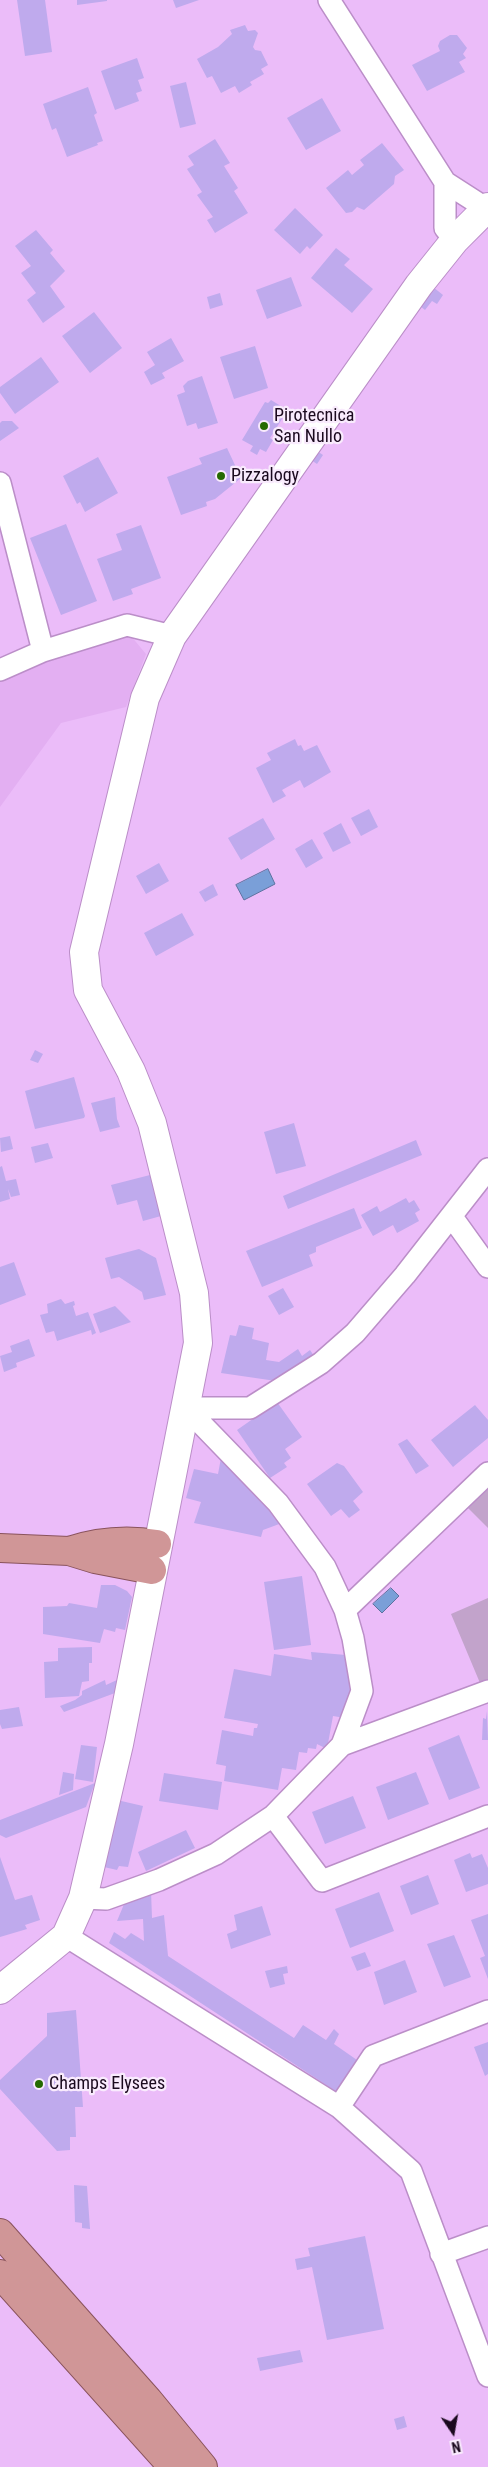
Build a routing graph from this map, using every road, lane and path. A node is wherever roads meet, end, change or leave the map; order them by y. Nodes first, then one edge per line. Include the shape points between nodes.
1 (329, 0) edge
2 (445, 182) junction
3 (487, 208) edge
4 (455, 240) junction
5 (0, 483) edge
6 (172, 636) junction
7 (43, 651) junction
8 (0, 670) edge
9 (488, 1169) edge
10 (452, 1217) junction
11 (488, 1267) edge
12 (186, 1408) junction
13 (488, 1473) edge
14 (0, 1548) edge
15 (154, 1557) junction
16 (345, 1610) junction
17 (488, 1691) edge
18 (342, 1745) junction
19 (273, 1816) junction
20 (488, 1816) edge
21 (83, 1898) junction
22 (66, 1936) junction
23 (0, 1990) edge
24 (488, 2011) edge
25 (339, 2107) junction
26 (0, 2233) edge
27 (488, 2237) edge
28 (440, 2254) junction
29 (0, 2274) edge
30 (488, 2376) edge
31 (137, 2426) junction
32 (154, 2467) edge
33 (173, 2467) edge
34 (203, 2467) edge

1 - 2 street
2 - 3 street
2 - 4 street via 445,228
3 - 4 street
4 - 6 street via 419,284
5 - 7 street
6 - 7 street via 127,625
6 - 12 street via 145,698 84,952 88,990 131,1071 152,1123 184,1244 194,1293 198,1343
7 - 8 street
9 - 10 street
10 - 11 street
10 - 12 street via 355,1333 321,1363 250,1408
12 - 15 street
12 - 16 street via 278,1503 325,1567
13 - 16 street
14 - 15 highway via 69,1550 102,1542 141,1542
15 - 21 street via 119,1744
16 - 18 street via 362,1691
17 - 18 street
18 - 19 street
19 - 20 street via 322,1881
19 - 21 street via 216,1854 160,1880 106,1899
21 - 22 street
22 - 23 street
22 - 25 street
24 - 25 street via 373,2056
25 - 28 street via 411,2171
26 - 34 highway
27 - 28 street
28 - 30 street
29 - 31 highway
31 - 32 highway
31 - 33 highway

